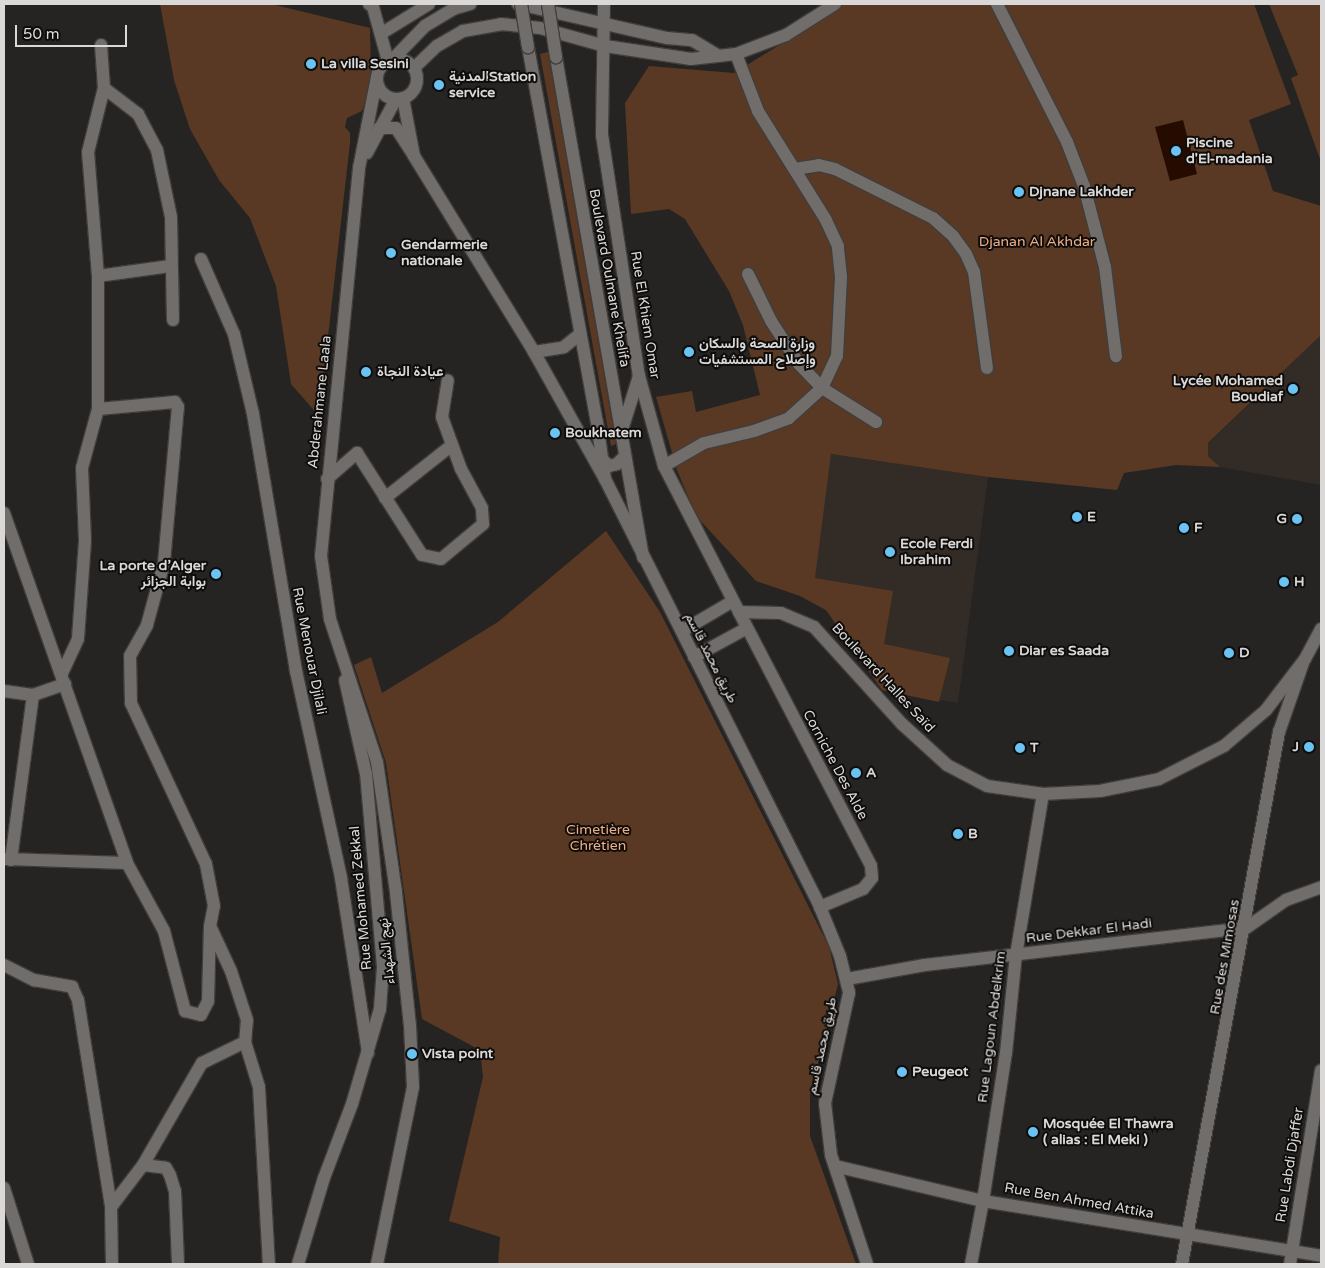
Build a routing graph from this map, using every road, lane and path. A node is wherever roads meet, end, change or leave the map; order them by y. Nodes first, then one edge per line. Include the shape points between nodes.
1 (369, 4) edge
2 (428, 4) edge
3 (470, 4) edge
4 (520, 4) edge
5 (548, 4) edge
6 (604, 4) edge
7 (835, 4) edge
8 (997, 4) edge
9 (605, 24) junction
10 (382, 33) junction
11 (100, 45) dead end
12 (605, 46) junction
13 (736, 54) junction
14 (719, 56) junction
15 (390, 60) junction
16 (414, 68) junction
17 (378, 77) junction
18 (104, 88) junction
19 (399, 98) junction
20 (380, 128) junction
21 (414, 156) junction
22 (359, 168) junction
23 (795, 169) junction
24 (201, 259) dead end
25 (170, 266) junction
26 (748, 274) dead end
27 (98, 276) junction
28 (173, 320) dead end
29 (580, 334) junction
30 (534, 352) junction
31 (1116, 356) dead end
32 (987, 368) dead end
33 (639, 376) junction
34 (448, 380) dead end
35 (822, 388) junction
36 (98, 409) junction
37 (876, 422) dead end
38 (621, 432) junction
39 (452, 445) junction
40 (625, 456) junction
41 (602, 459) junction
42 (664, 466) junction
43 (327, 479) junction
44 (605, 480) junction
45 (385, 498) junction
46 (4, 513) edge
47 (643, 557) junction
48 (736, 607) junction
49 (747, 628) junction
50 (682, 631) junction
51 (1320, 633) edge
52 (336, 638) junction
53 (694, 657) junction
54 (1305, 658) junction
55 (63, 679) junction
56 (4, 691) edge
57 (34, 695) junction
58 (1043, 794) junction
59 (7, 859) edge
60 (127, 863) junction
61 (1321, 887) edge
62 (820, 907) junction
63 (210, 926) junction
64 (1246, 928) junction
65 (1016, 955) junction
66 (4, 965) edge
67 (847, 979) junction
68 (245, 1042) junction
69 (368, 1053) junction
70 (1321, 1070) edge
71 (143, 1165) junction
72 (834, 1166) junction
73 (4, 1188) edge
74 (983, 1201) junction
75 (110, 1207) junction
76 (1188, 1234) junction
77 (1293, 1251) junction
78 (1321, 1256) edge
79 (28, 1264) edge
80 (112, 1264) edge
81 (178, 1264) edge
82 (269, 1264) edge
83 (298, 1264) edge
84 (377, 1264) edge
85 (867, 1264) edge
86 (971, 1264) edge
87 (1182, 1264) edge
88 (1290, 1264) edge

1 - 10 street
2 - 10 street
3 - 15 street via 453,9 425,26
4 - 9 street
4 - 29 street, bridge
5 - 38 street, Boulevard Oulmane Khelifa, bridge
6 - 9 street, Rue El Khiem Omar
7 - 13 street via 786,36
8 - 31 street via 1067,142 1096,222
9 - 12 street, Rue El Khiem Omar
9 - 14 street via 692,40
10 - 15 street
11 - 18 street
12 - 14 street via 691,59
12 - 16 street via 540,28 478,26 437,46
12 - 33 street, Rue El Khiem Omar via 602,135
13 - 14 street
13 - 23 street via 758,111
15 - 16 street via 408,62
15 - 17 street
16 - 19 street via 416,86
17 - 19 street via 382,92
17 - 22 street, Abderahmane Laala
18 - 25 street via 138,114 158,150 171,217
18 - 27 street via 88,152
19 - 20 street, Abderahmane Laala
19 - 21 street, طريق محمد قاسم
20 - 21 street via 396,128
20 - 22 street, Abderahmane Laala
21 - 30 street, طريق محمد قاسم
22 - 43 street, Abderahmane Laala
23 - 32 street via 820,165 835,169 933,218 953,236 974,272
23 - 35 street via 838,246 837,356
24 - 69 street, Rue Menouar Djilali via 234,334 254,414 296,671 341,878
25 - 27 street
25 - 28 street
26 - 35 street via 799,364
27 - 36 street
29 - 30 street via 559,349
29 - 41 street
30 - 44 street, طريق محمد قاسم
33 - 38 street
33 - 42 street, Rue El Khiem Omar
34 - 39 street via 442,417
35 - 37 street
35 - 42 street via 788,418 754,431 704,443
36 - 55 street via 82,468 86,541 79,631
36 - 63 street via 166,401 175,402 178,407 164,563 147,625 130,656 131,703 206,864 214,906
38 - 40 street, Boulevard Oulmane Khelifa
39 - 45 street
39 - 45 street via 482,508 483,524 441,560 422,555
40 - 41 street via 610,466
40 - 47 street, Boulevard Oulmane Khelifa
41 - 44 street
42 - 48 street, Rue El Khiem Omar
43 - 45 street via 357,453
43 - 52 street, Abderahmane Laala via 320,556
44 - 47 street, طريق محمد قاسم
46 - 55 street
47 - 50 street, طريق محمد قاسم
48 - 49 street, Corniche Des Alde
48 - 50 street
48 - 58 street, Boulevard Halles Saïd via 781,613 814,627 902,724 947,765 986,786
49 - 53 street
49 - 62 street, Corniche Des Alde via 871,866 872,878 863,889
50 - 53 street, طريق محمد قاسم
51 - 54 street, Boulevard Halles Saïd
52 - 69 street, Rue Mohamed Zekkal via 366,774 383,967 380,1009
52 - 84 street, نهج الشهداء via 377,762 396,892 410,1026 413,1087
53 - 62 street, طريق محمد قاسم
54 - 58 street, Boulevard Halles Saïd via 1266,710 1224,746 1159,779 1100,791
54 - 64 street, Rue des Mimosas via 1279,732
55 - 57 street
55 - 60 street
56 - 57 street
57 - 59 street
58 - 65 street, Rue Lagoun Abdelkrim
59 - 60 street
60 - 63 street via 164,930 185,1011 189,1014 204,1013 208,1001
61 - 64 street via 1286,900
62 - 67 street, طريق محمد قاسم
63 - 68 street via 232,971 247,1020
64 - 65 street, Rue Dekkar El Hadi
64 - 76 street, Rue des Mimosas
65 - 67 street, Rue Dekkar El Hadi via 925,965
65 - 74 street, Rue Lagoun Abdelkrim via 1006,1053
66 - 75 street via 34,980 72,986 78,1000
67 - 72 street, طريق محمد قاسم via 849,993 825,1103
68 - 71 street via 202,1063
68 - 82 street via 259,1087
69 - 83 street, Rue Mohamed Zekkal
70 - 77 street, Rue Labdi Djaffer
71 - 75 street
71 - 81 street via 166,1168 172,1183
72 - 74 street, Rue Ben Ahmed Attika
72 - 85 street, طريق محمد قاسم
73 - 79 street
74 - 76 street, Rue Ben Ahmed Attika
74 - 86 street, Rue Lagoun Abdelkrim
75 - 80 street
76 - 77 street, Rue Ben Ahmed Attika
76 - 87 street, Rue des Mimosas
77 - 78 street, Rue Ben Ahmed Attika
77 - 88 street, Rue Labdi Djaffer

